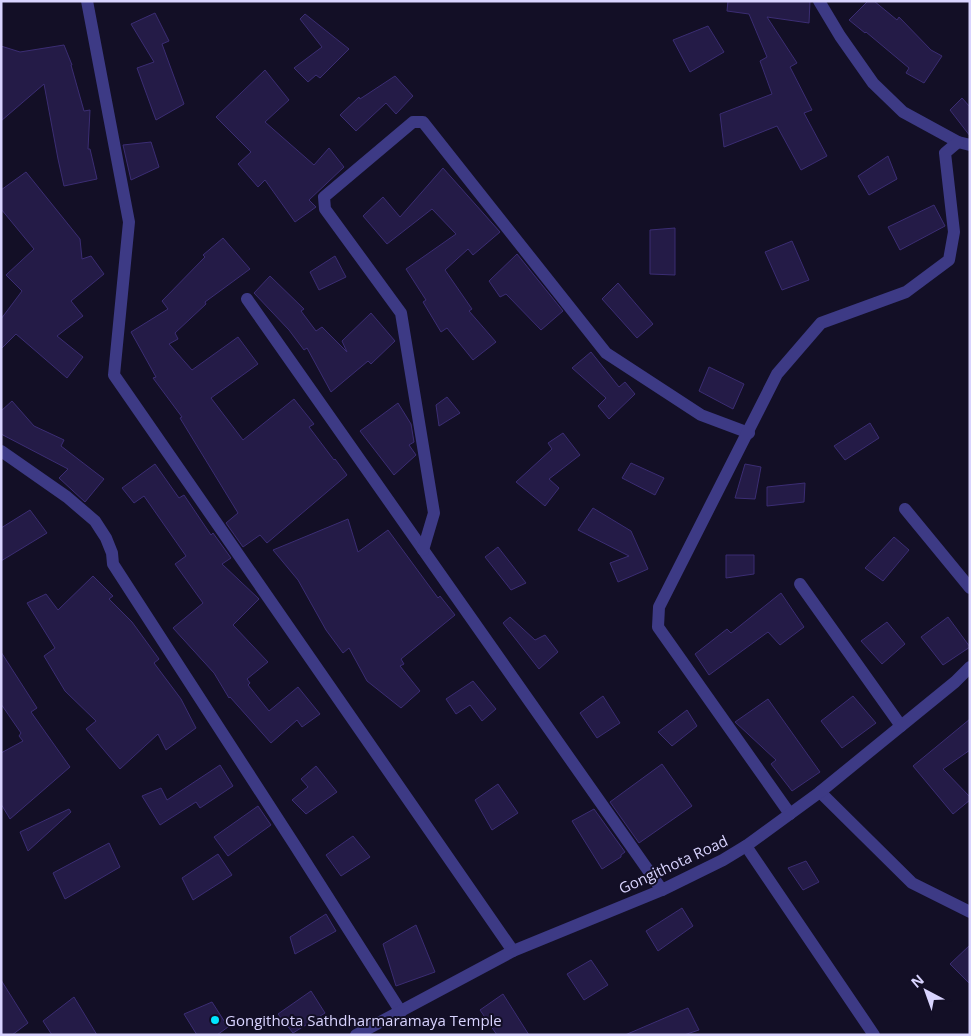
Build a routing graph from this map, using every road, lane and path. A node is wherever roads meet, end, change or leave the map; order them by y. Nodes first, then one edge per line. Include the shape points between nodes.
1 (87, 1) edge
2 (819, 1) edge
3 (964, 144) edge
4 (247, 299) dead end
5 (749, 432) junction
6 (1, 451) edge
7 (905, 509) dead end
8 (423, 550) junction
9 (800, 584) dead end
10 (970, 588) edge
11 (970, 668) edge
12 (901, 726) junction
13 (820, 792) junction
14 (790, 814) junction
15 (746, 846) junction
16 (662, 890) junction
17 (970, 912) edge
18 (513, 950) junction
19 (401, 1012) junction
20 (356, 1035) edge
21 (874, 1035) edge

1 - 18 street via 129,222 114,375
2 - 3 street via 873,83 904,112
3 - 5 street via 945,153 954,232 949,260 906,292 821,323 777,374
4 - 8 street
5 - 8 street via 701,415 606,353 423,122 414,122 324,197 325,209 401,313 434,513
5 - 14 street via 659,607 658,628
6 - 19 street via 67,497 95,521 112,553 113,564
7 - 10 street
8 - 16 street
9 - 12 street
11 - 12 street, Gongithota Road
12 - 13 street, Gongithota Road
13 - 14 street, Gongithota Road
13 - 17 street via 912,883
14 - 15 street, Gongithota Road
15 - 16 street, Gongithota Road
15 - 21 street
16 - 18 street, Gongithota Road
18 - 19 street, Gongithota Road
19 - 20 street, Gongithota Road

